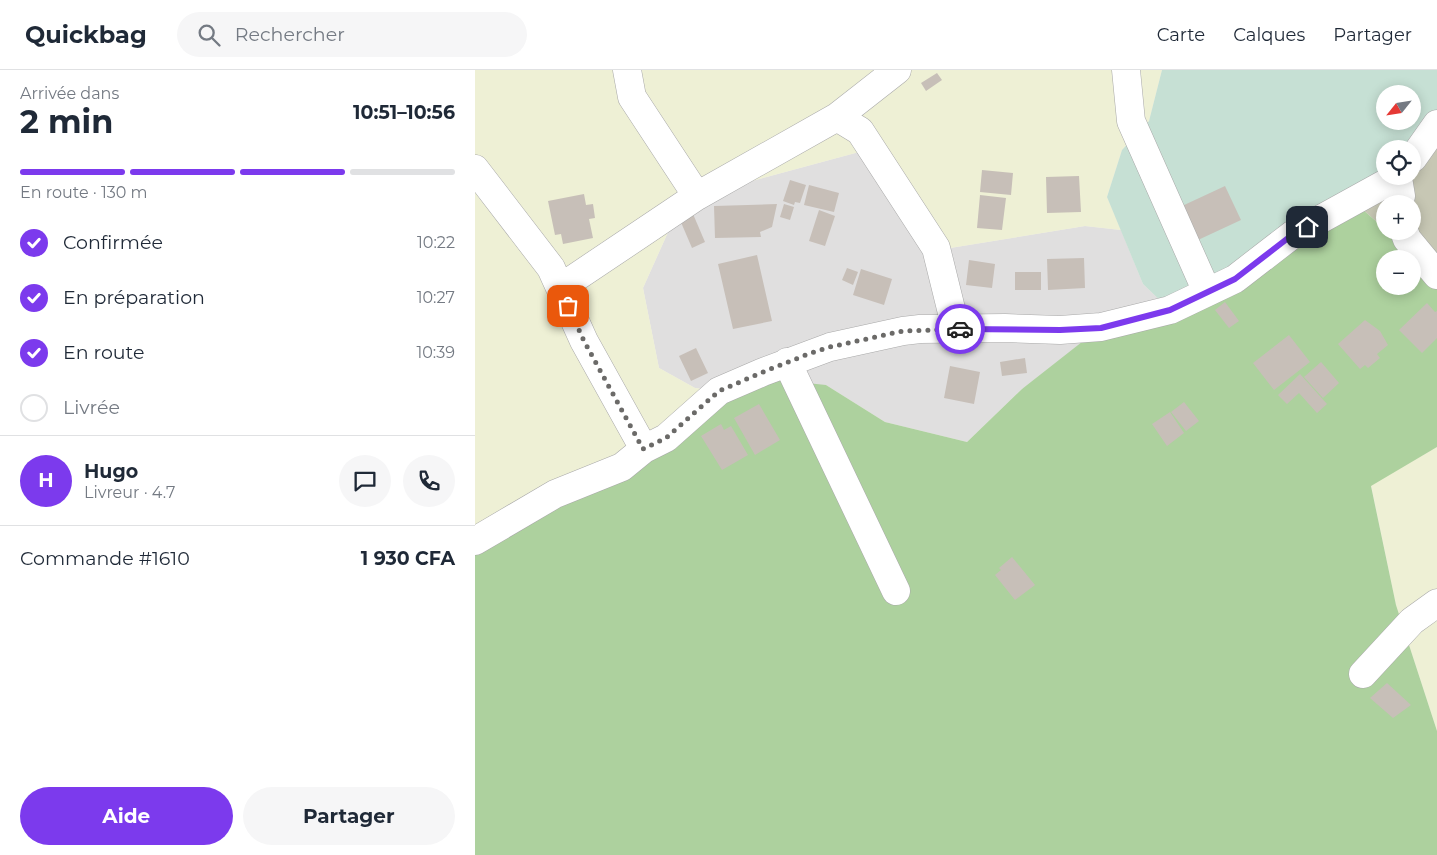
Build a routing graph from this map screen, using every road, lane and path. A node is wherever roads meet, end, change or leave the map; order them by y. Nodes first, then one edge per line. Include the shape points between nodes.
1 (627, 70) edge
2 (897, 70) edge
3 (1126, 70) edge
4 (837, 117) junction
5 (1437, 124) edge
6 (1421, 149) edge
7 (475, 169) edge
8 (1390, 185) edge
9 (697, 196) junction
10 (1408, 240) edge
11 (1437, 275) edge
12 (560, 288) junction
13 (1207, 292) junction
14 (956, 329) junction
15 (787, 362) junction
16 (643, 449) junction
17 (475, 541) edge
18 (896, 591) dead end
19 (1437, 603) edge
20 (1363, 674) dead end

1 - 9 street via 633,97
2 - 4 street
3 - 13 street via 1131,121
4 - 9 street
4 - 14 street via 860,131 936,248
5 - 6 street
7 - 12 street via 551,268
8 - 13 street via 1292,235 1235,279
9 - 12 street
10 - 11 street
12 - 16 street via 584,341
13 - 14 street via 1170,310 1101,328
14 - 15 street via 903,331 830,347
15 - 16 street via 719,391 666,438
15 - 18 street
16 - 17 street via 622,467 555,494
19 - 20 street via 1412,622

